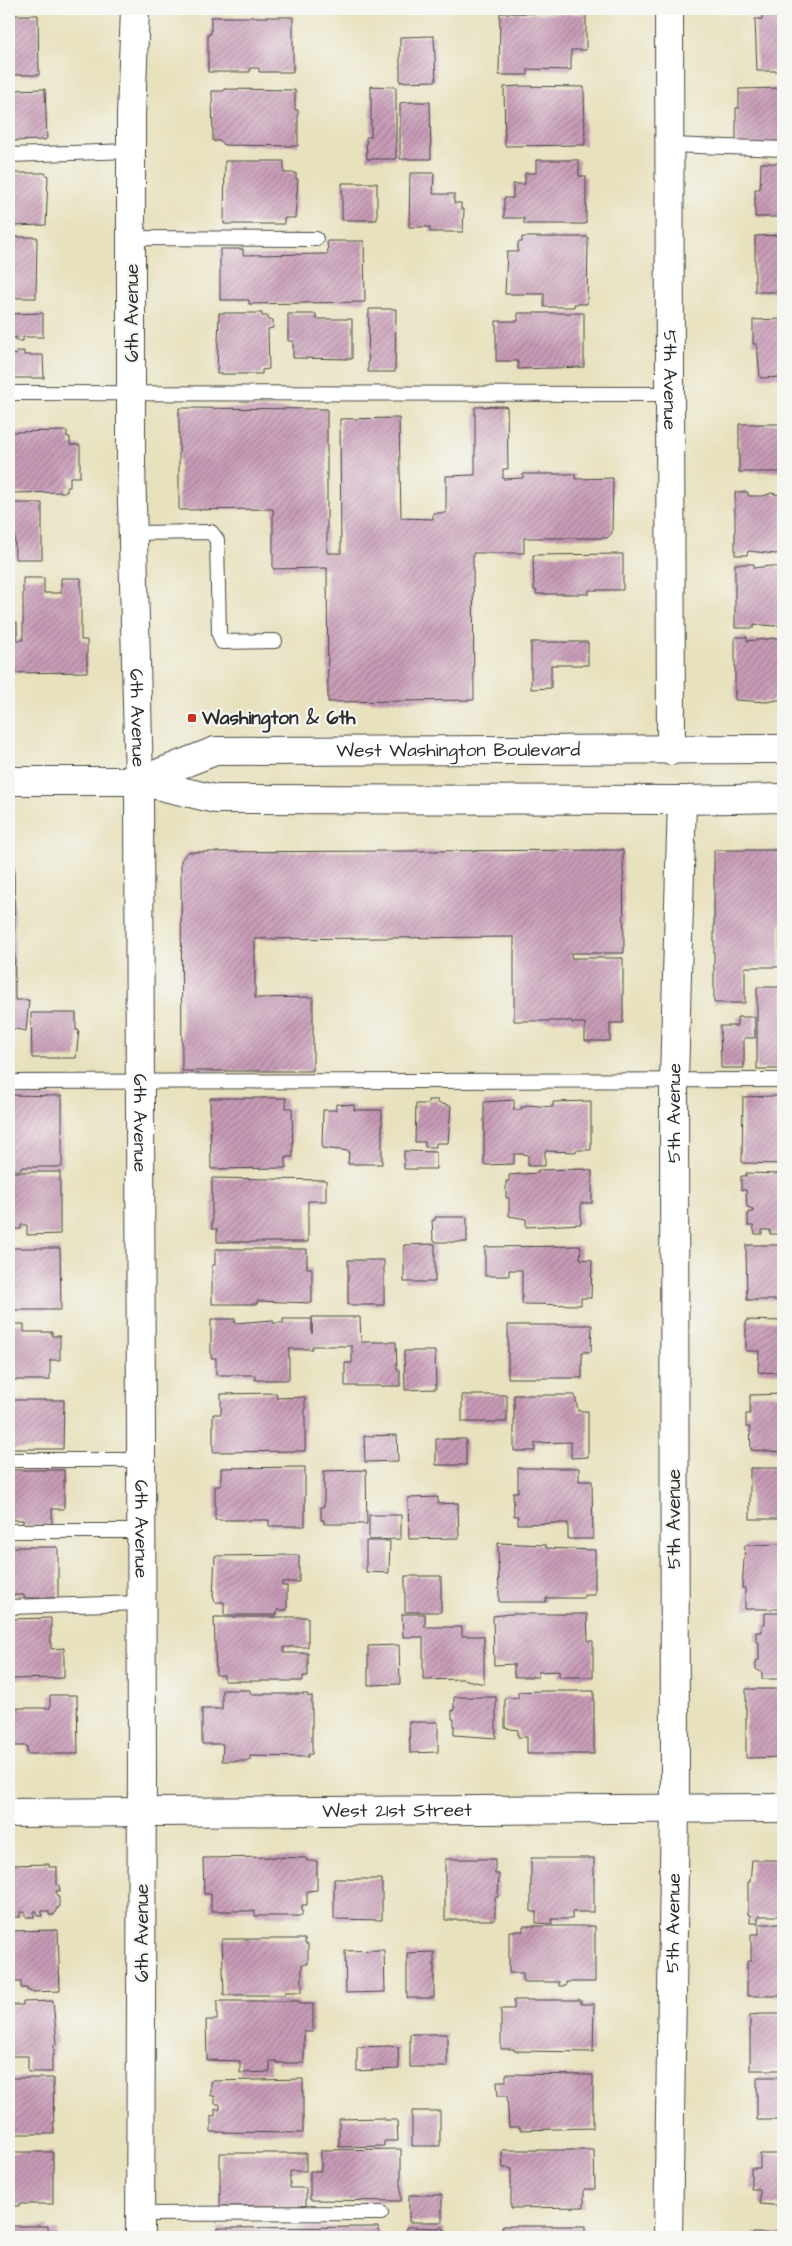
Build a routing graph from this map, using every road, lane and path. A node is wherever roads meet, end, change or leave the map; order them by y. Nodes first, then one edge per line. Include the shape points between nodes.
1 (134, 9) edge
2 (669, 9) edge
3 (669, 145) junction
4 (783, 149) edge
5 (132, 151) junction
6 (9, 154) edge
7 (132, 238) junction
8 (316, 240) dead end
9 (9, 393) edge
10 (132, 393) junction
11 (670, 394) junction
12 (132, 533) junction
13 (275, 641) dead end
14 (783, 749) edge
15 (671, 751) junction
16 (9, 781) edge
17 (139, 781) junction
18 (783, 798) edge
19 (682, 800) junction
20 (674, 1080) junction
21 (783, 1080) edge
22 (9, 1082) edge
23 (140, 1082) junction
24 (9, 1460) edge
25 (142, 1460) junction
26 (9, 1531) edge
27 (142, 1531) junction
28 (141, 1603) junction
29 (9, 1607) edge
30 (675, 1808) junction
31 (783, 1808) edge
32 (9, 1812) edge
33 (142, 1812) junction
34 (381, 2213) dead end
35 (140, 2226) edge
36 (668, 2237) edge

1 - 5 street, 6th Avenue
2 - 3 street, 5th Avenue
3 - 4 lane
3 - 11 street, 5th Avenue
5 - 6 lane
5 - 7 street, 6th Avenue
7 - 8 lane
7 - 10 street, 6th Avenue
9 - 10 lane
10 - 11 lane
10 - 12 street, 6th Avenue
11 - 15 street, 5th Avenue
12 - 13 lane via 212,532 217,540 219,634 222,642
12 - 17 street, 6th Avenue
14 - 15 street, West Washington Boulevard
15 - 17 street, West Washington Boulevard via 215,751
16 - 17 street, West Washington Boulevard
17 - 19 street, West Washington Boulevard via 215,799
17 - 23 street, 6th Avenue
18 - 19 street, West Washington Boulevard
19 - 20 street, 5th Avenue
20 - 21 lane
20 - 23 lane
20 - 30 street, 5th Avenue
22 - 23 lane
23 - 25 street, 6th Avenue
24 - 25 lane
25 - 27 street, 6th Avenue
26 - 27 lane
27 - 28 street, 6th Avenue
28 - 29 lane
28 - 33 street, 6th Avenue
30 - 31 street, West 21st Street
30 - 33 street, West 21st Street
30 - 36 street, 5th Avenue
32 - 33 street, West 21st Street
33 - 35 street, 6th Avenue
34 - 35 lane

